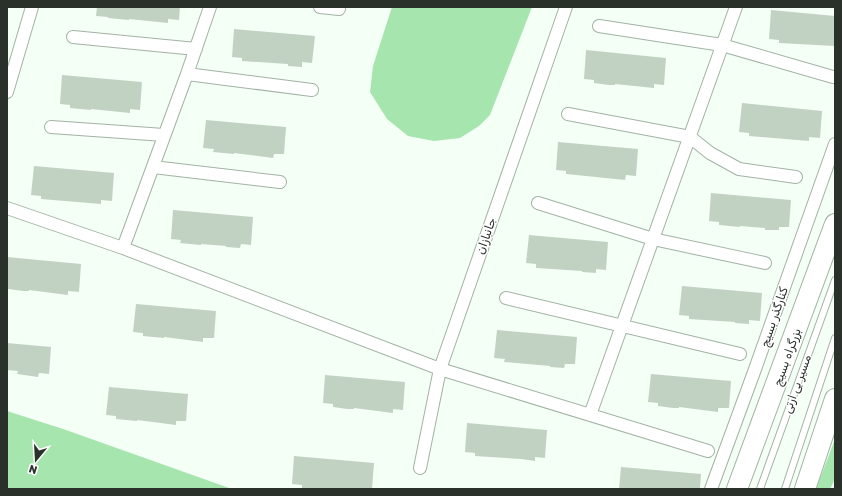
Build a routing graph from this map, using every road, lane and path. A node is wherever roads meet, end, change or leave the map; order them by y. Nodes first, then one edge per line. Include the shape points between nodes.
1 (32, 7) edge
2 (210, 7) edge
3 (320, 7) edge
4 (566, 7) edge
5 (736, 7) edge
6 (339, 9) dead end
7 (599, 26) dead end
8 (73, 37) dead end
9 (722, 45) junction
10 (196, 49) junction
11 (187, 74) junction
12 (833, 77) dead end
13 (7, 90) edge
14 (312, 90) dead end
15 (568, 114) dead end
16 (51, 127) dead end
17 (164, 135) junction
18 (690, 137) junction
19 (835, 144) edge
20 (153, 166) junction
21 (796, 177) dead end
22 (280, 182) dead end
23 (538, 203) dead end
24 (7, 208) edge
25 (835, 224) edge
26 (653, 239) junction
27 (123, 248) junction
28 (765, 263) dead end
29 (835, 280) edge
30 (506, 298) dead end
31 (622, 326) junction
32 (835, 338) edge
33 (740, 354) dead end
34 (440, 369) junction
35 (835, 399) edge
36 (590, 415) junction
37 (708, 451) dead end
38 (420, 468) dead end
39 (711, 489) edge
40 (737, 489) edge
41 (760, 489) edge
42 (785, 489) edge
43 (805, 489) edge

1 - 13 street
2 - 10 street
3 - 6 street
4 - 34 street, جانبازان
5 - 9 street
7 - 9 street
8 - 10 street
9 - 12 street
9 - 18 street
10 - 11 street
11 - 14 street
11 - 17 street
15 - 18 street
16 - 17 street
17 - 20 street
18 - 21 street via 710,153 739,169
18 - 26 street
19 - 39 street, کنارگذر بسیج
20 - 22 street
20 - 27 street
23 - 26 street
24 - 27 street
25 - 40 highway, بزرگراه بسیج
26 - 28 street
26 - 31 street
27 - 34 street
29 - 41 lane, مسیر بی ارتی
30 - 31 street
31 - 33 street
31 - 36 street
32 - 42 lane, مسیر بی ارتی
34 - 36 street
34 - 38 street, جانبازان
35 - 43 highway
36 - 37 street

